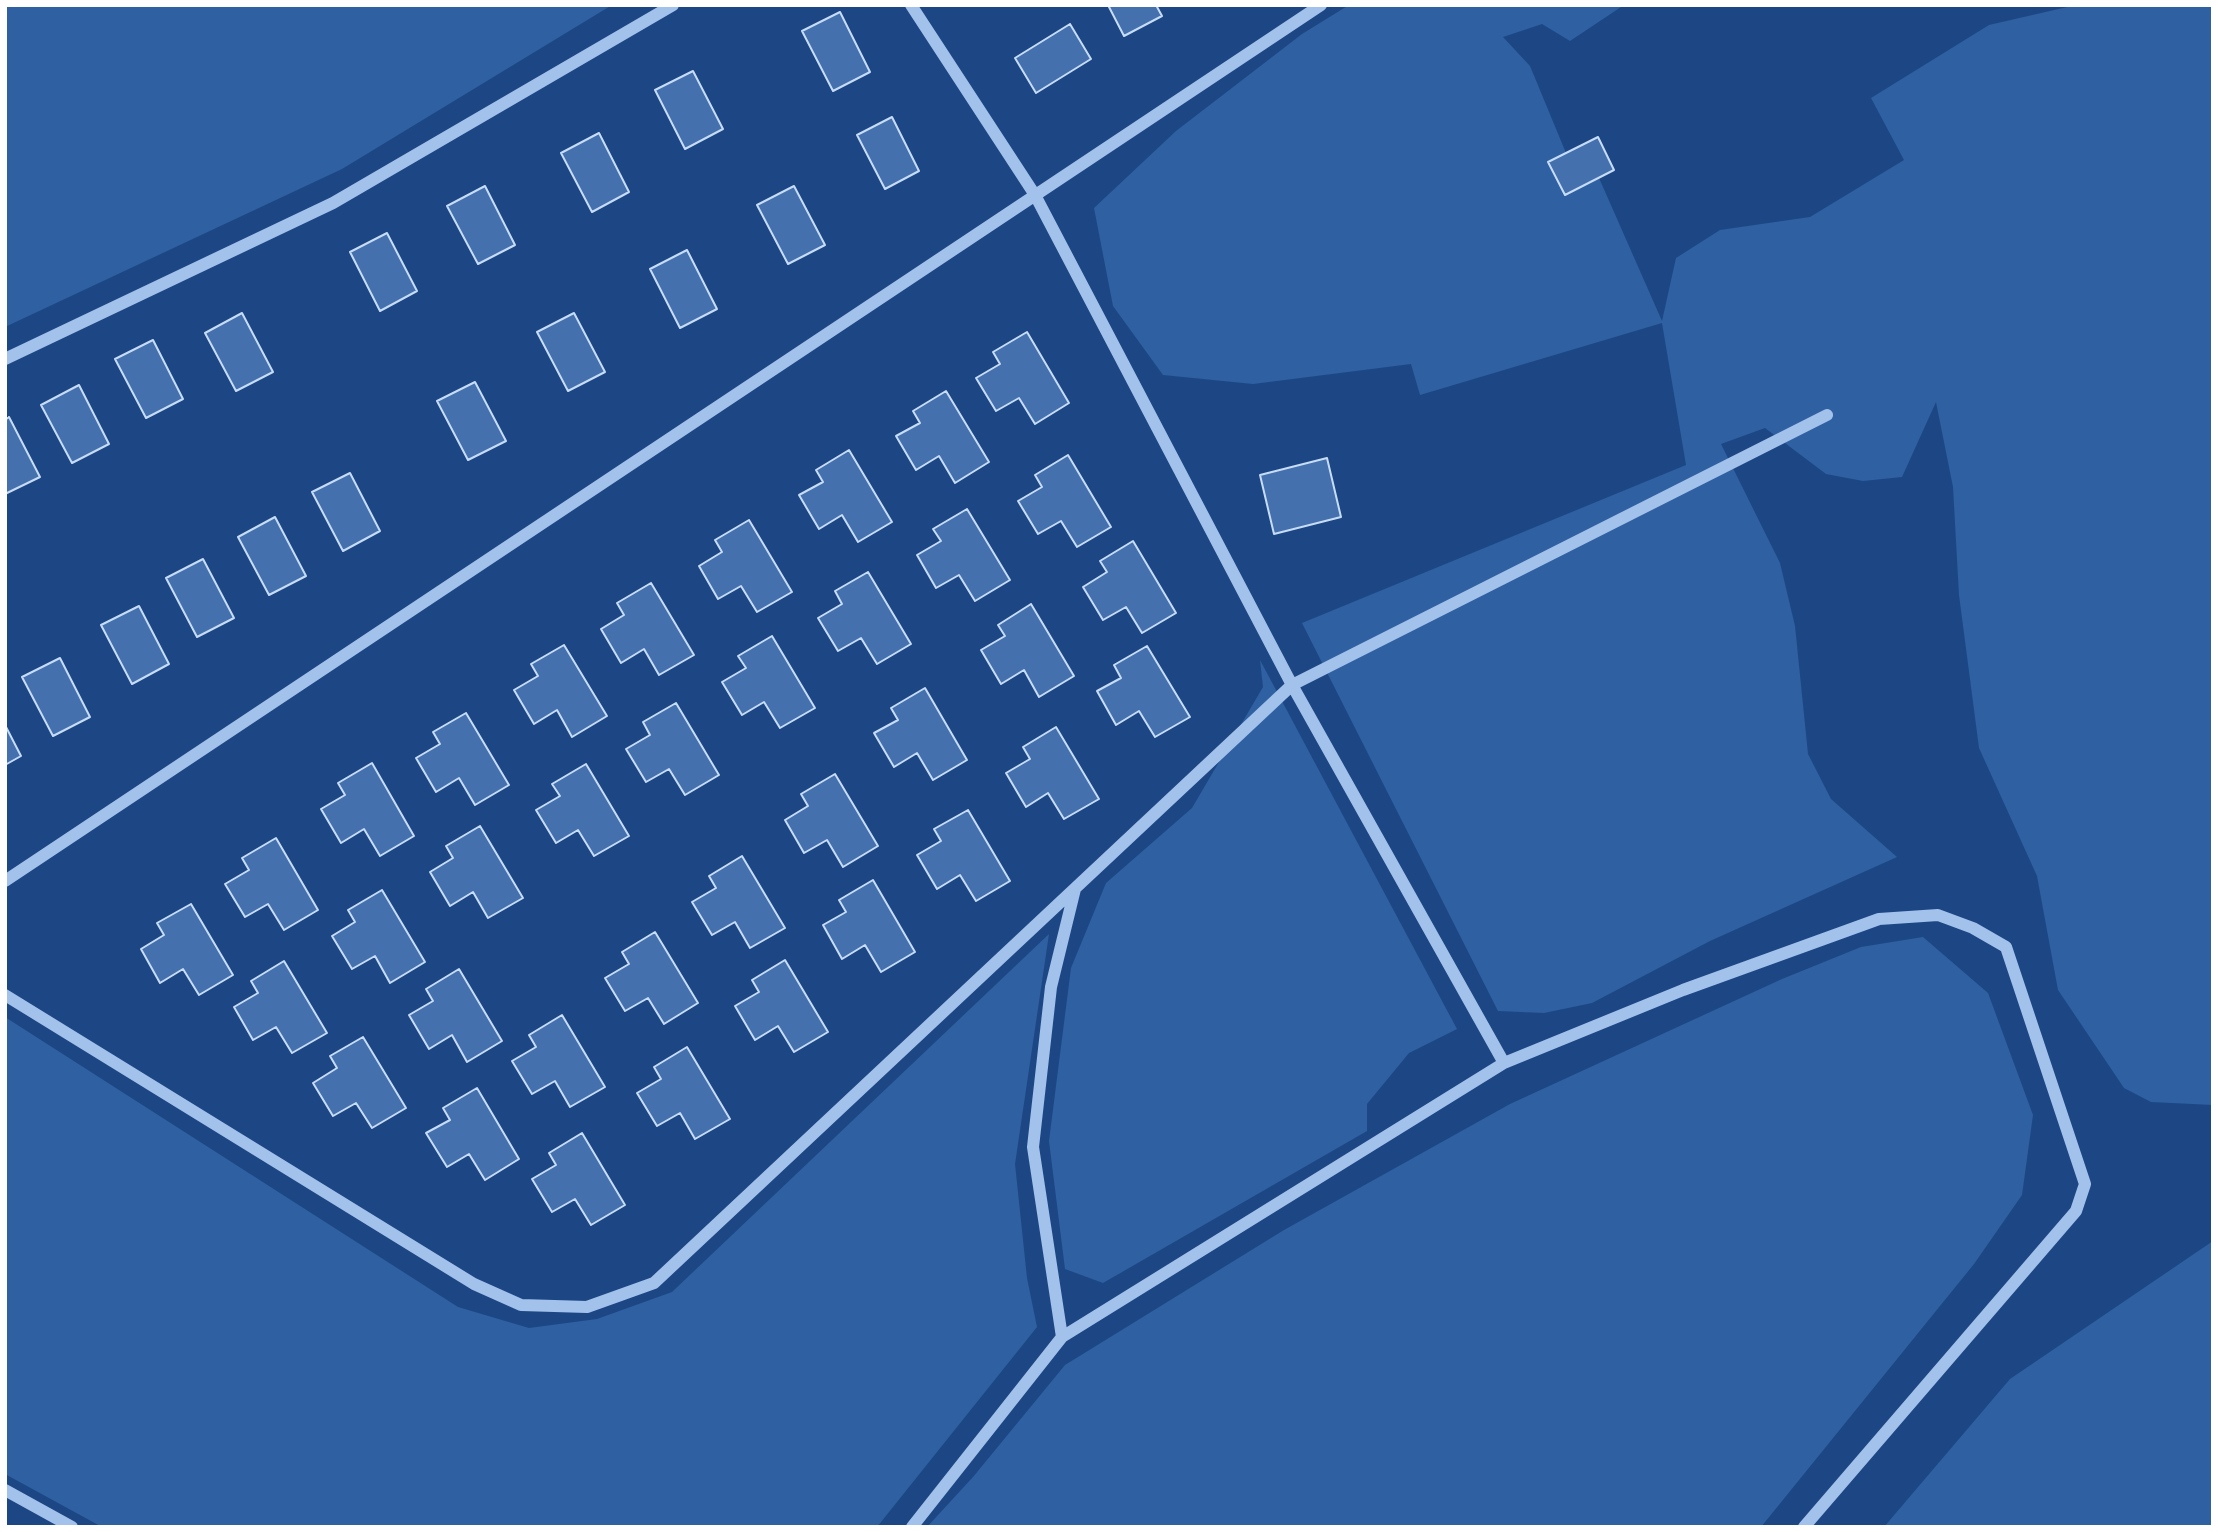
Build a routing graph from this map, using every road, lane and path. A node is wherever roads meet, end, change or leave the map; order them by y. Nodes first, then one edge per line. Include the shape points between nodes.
1 (673, 5) edge
2 (911, 5) edge
3 (1321, 5) edge
4 (1035, 195) junction
5 (5, 359) edge
6 (1827, 415) dead end
7 (1292, 685) junction
8 (5, 881) edge
9 (1075, 889) junction
10 (5, 995) edge
11 (1504, 1063) junction
12 (1062, 1337) junction
13 (5, 1490) edge
14 (72, 1527) edge
15 (912, 1527) edge
16 (1804, 1527) edge

1 - 5 street via 333,202
2 - 4 street
3 - 4 street
4 - 7 street
4 - 8 street
6 - 7 street
7 - 9 street
7 - 11 street
9 - 10 street via 654,1283 587,1307 521,1305 474,1283
9 - 12 street via 1051,987 1033,1147
11 - 12 street
11 - 16 street via 1683,990 1879,919 1938,915 2006,947 2084,1174 2076,1211
12 - 15 street
13 - 14 street

